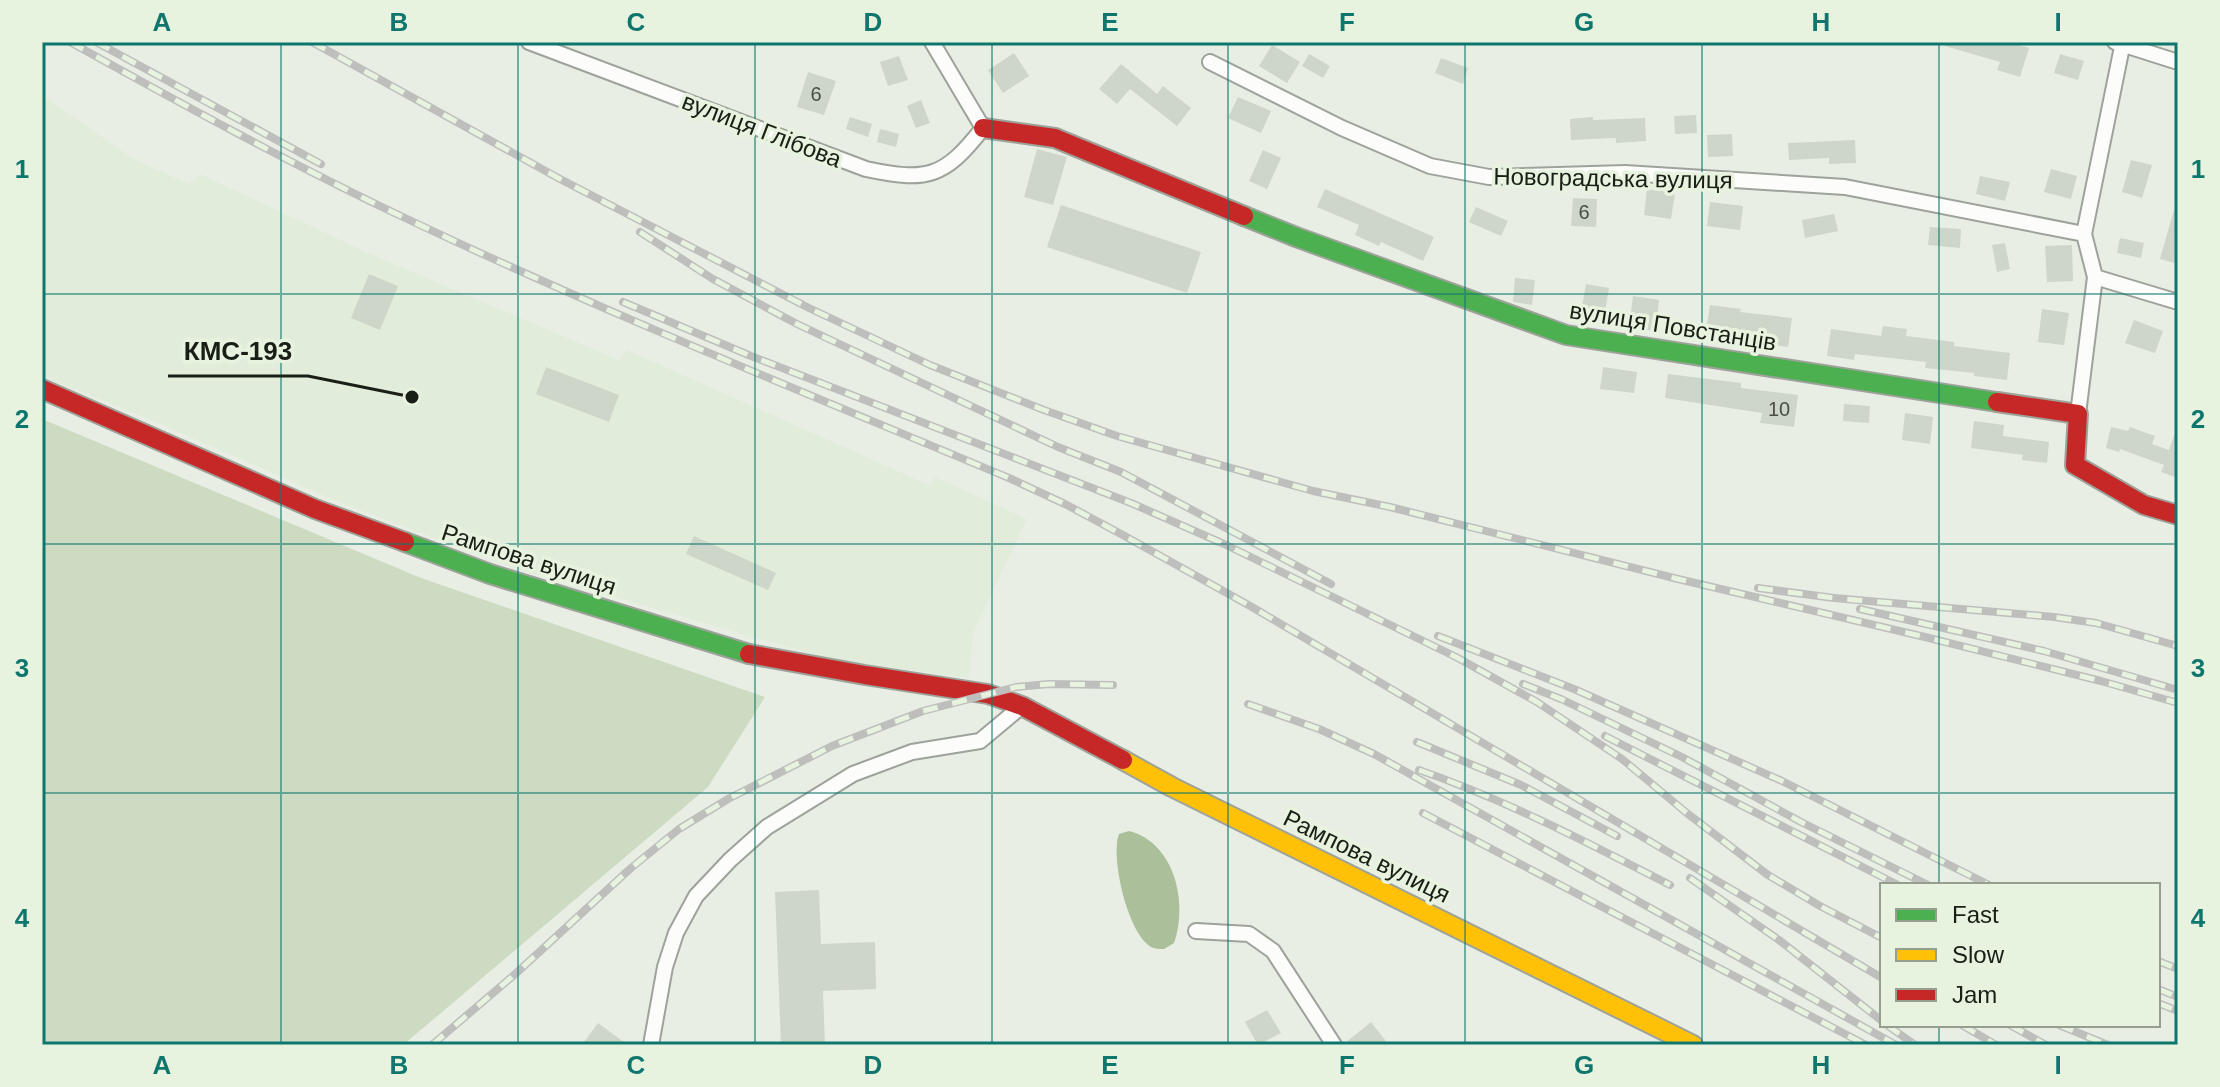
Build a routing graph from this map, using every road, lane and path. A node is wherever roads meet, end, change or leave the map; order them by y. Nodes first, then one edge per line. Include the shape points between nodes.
1 (529, 42) edge
2 (932, 42) edge
3 (2120, 43) edge
4 (1210, 62) dead end
5 (2178, 62) edge
6 (983, 128) junction
7 (2084, 234) junction
8 (2095, 277) junction
9 (2178, 302) edge
10 (42, 389) edge
11 (2078, 414) junction
12 (2178, 515) edge
13 (1022, 706) junction
14 (1196, 931) dead end
15 (651, 1045) edge
16 (1334, 1045) edge
17 (1693, 1045) edge

1 - 6 street, вулиця Глібова via 866,169 902,176 936,173 965,151
2 - 6 street
3 - 5 street
3 - 7 street
4 - 7 street, Новоградська вулиця via 1430,166 1489,177 1625,173 1845,187
6 - 11 street, вулиця Повстанців via 1055,138 1296,237 1566,335
7 - 8 street
8 - 9 street
8 - 11 street
10 - 13 street, Рампова вулиця via 315,509 490,574 740,652 988,694
11 - 12 street via 2075,465 2144,505
13 - 15 street via 980,741 912,752 853,774 767,827 730,860 696,896 676,933
13 - 17 street, Рампова вулиця via 1172,787
14 - 16 street via 1249,934 1273,951

